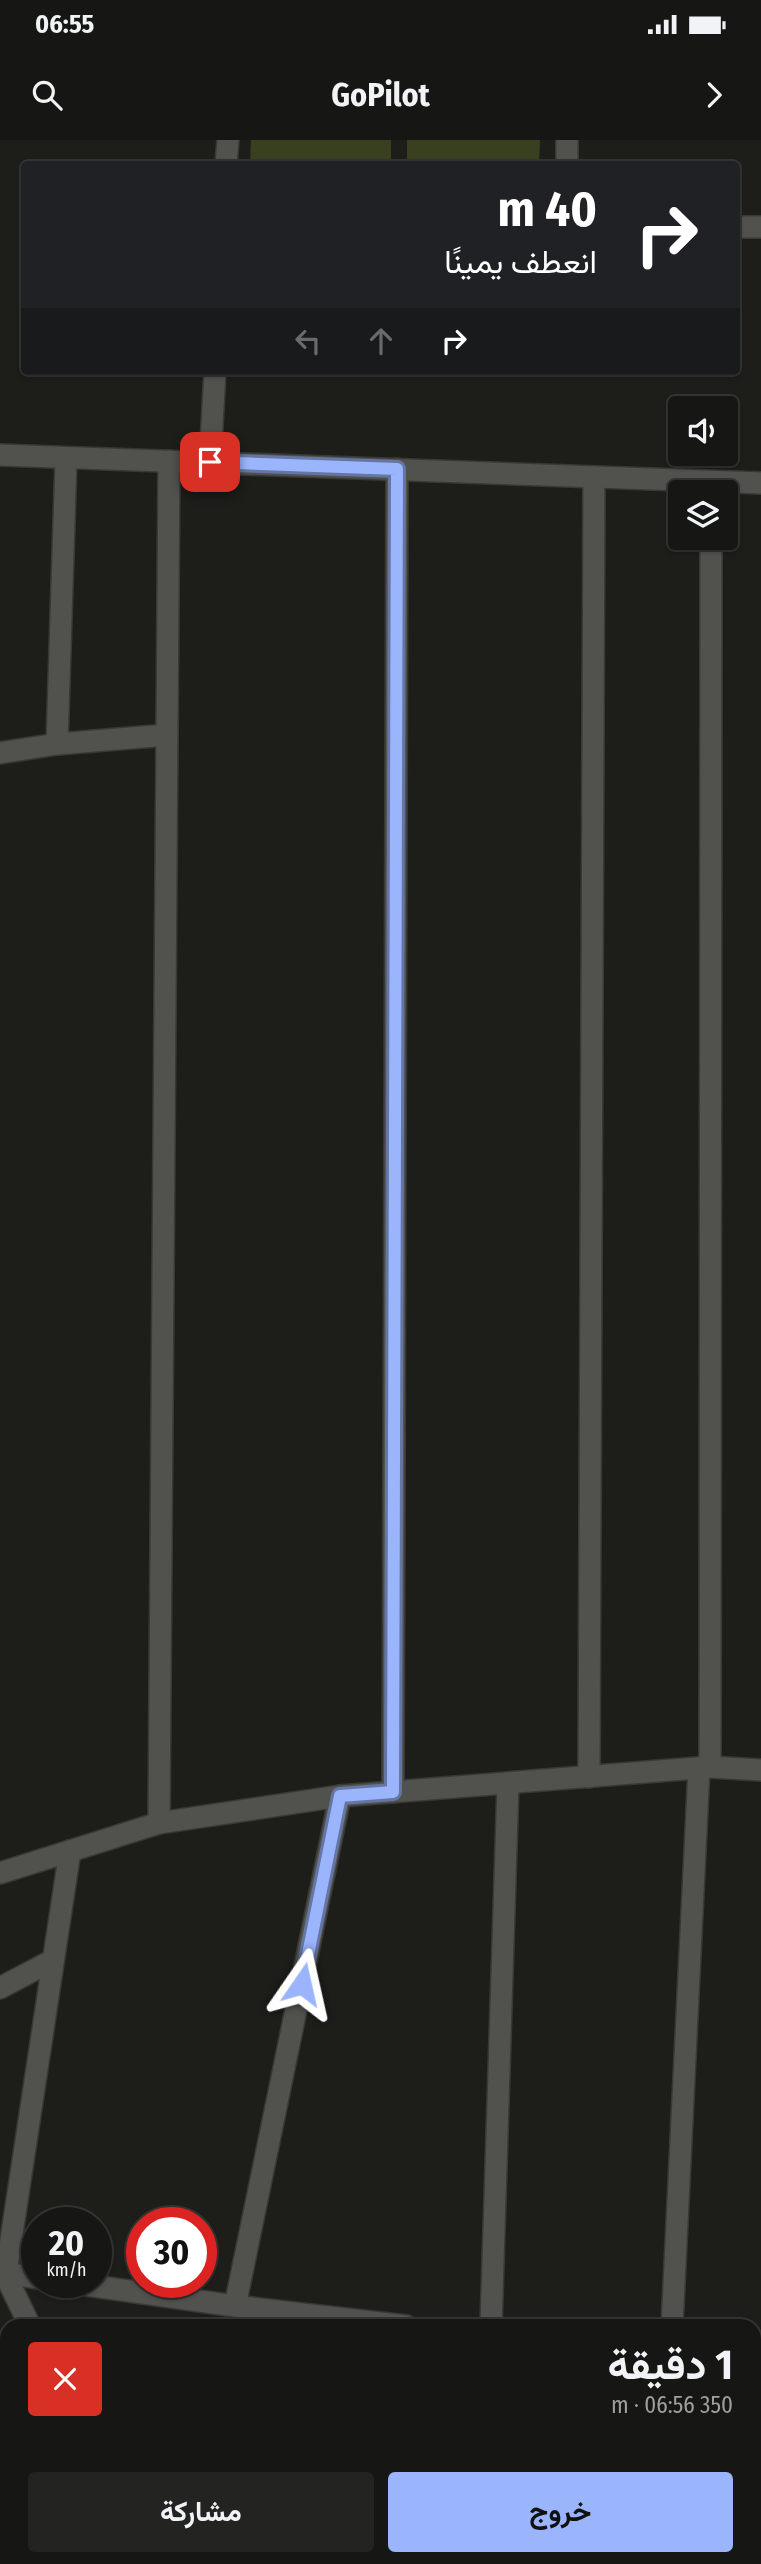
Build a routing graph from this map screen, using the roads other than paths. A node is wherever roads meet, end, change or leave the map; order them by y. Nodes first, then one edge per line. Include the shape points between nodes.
1 (228, 140) edge
2 (568, 140) edge
3 (226, 161) edge
4 (567, 161) edge
5 (740, 227) edge
6 (761, 227) edge
7 (215, 375) edge
8 (0, 455) edge
9 (66, 459) junction
10 (169, 461) junction
11 (210, 462) junction
12 (397, 469) junction
13 (594, 477) junction
14 (668, 483) edge
15 (761, 483) edge
16 (738, 484) edge
17 (711, 550) edge
18 (167, 735) junction
19 (57, 744) junction
20 (0, 753) edge
21 (705, 1768) junction
22 (761, 1770) edge
23 (589, 1777) junction
24 (508, 1783) junction
25 (393, 1792) junction
26 (340, 1796) junction
27 (159, 1823) junction
28 (70, 1851) junction
29 (0, 1873) edge
30 (54, 1960) junction
31 (0, 1988) edge
32 (3, 2269) edge
33 (21, 2274) edge
34 (112, 2289) edge
35 (235, 2306) junction
36 (27, 2319) edge
37 (346, 2319) edge
38 (491, 2319) edge
39 (672, 2319) edge

1 - 3 street
2 - 4 street
5 - 6 street
7 - 11 street
8 - 9 street
9 - 10 street
9 - 19 street
10 - 11 street
10 - 18 street
11 - 12 street
12 - 13 street
12 - 25 street
13 - 14 street
13 - 23 street
15 - 16 street
17 - 21 street
18 - 19 street
18 - 27 street
19 - 20 street
21 - 22 street
21 - 23 street
21 - 39 street
23 - 24 street
24 - 25 street
24 - 38 street
25 - 26 street
26 - 27 street
26 - 35 street
27 - 28 street
28 - 29 street
28 - 30 street
30 - 31 street
30 - 32 street
32 - 33 street
32 - 36 street
34 - 35 street
35 - 37 street

